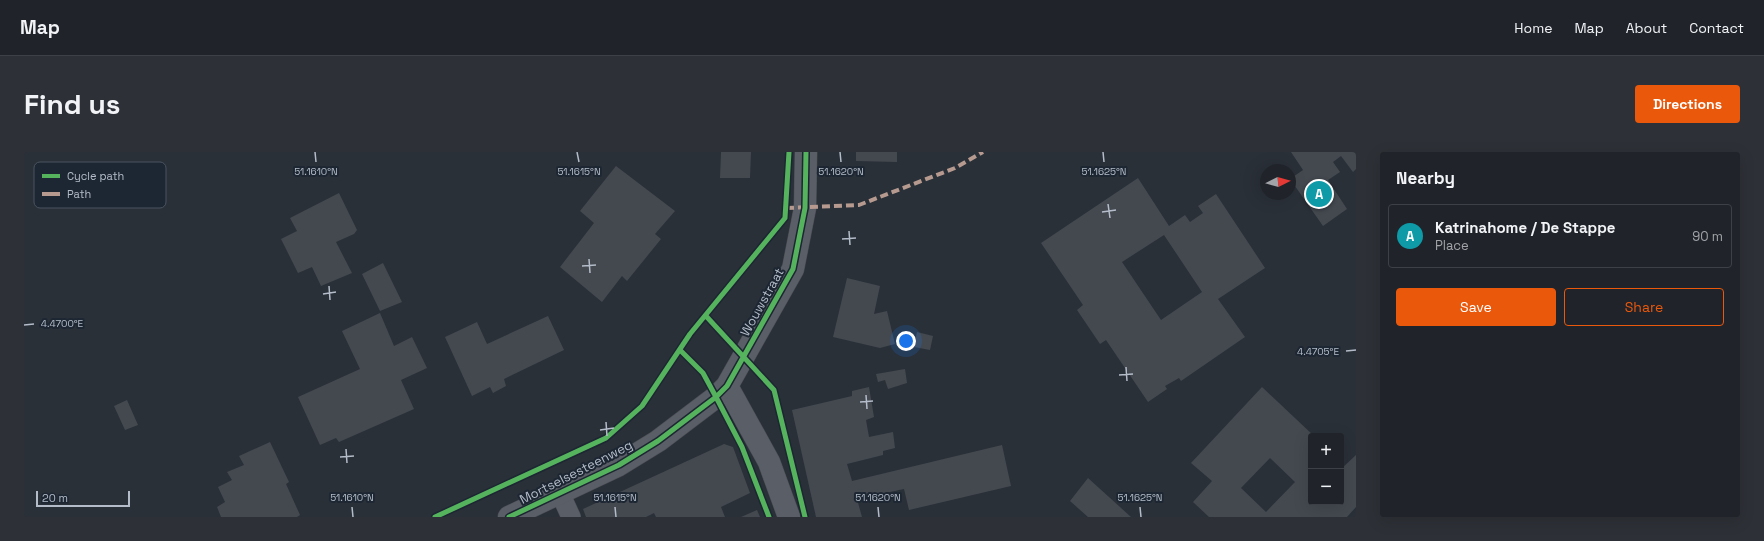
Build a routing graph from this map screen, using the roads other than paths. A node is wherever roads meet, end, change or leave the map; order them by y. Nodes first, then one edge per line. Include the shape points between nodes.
1 (806, 152) edge
2 (727, 386) junction
3 (560, 493) junction
4 (509, 517) edge
5 (571, 517) edge
6 (789, 517) edge

1 - 2 street, Wouwstraat via 805,208 793,269
2 - 3 street, Mortselsesteenweg via 658,441 619,465
2 - 6 street via 769,462
3 - 4 street, Mortselsesteenweg
3 - 5 lane

